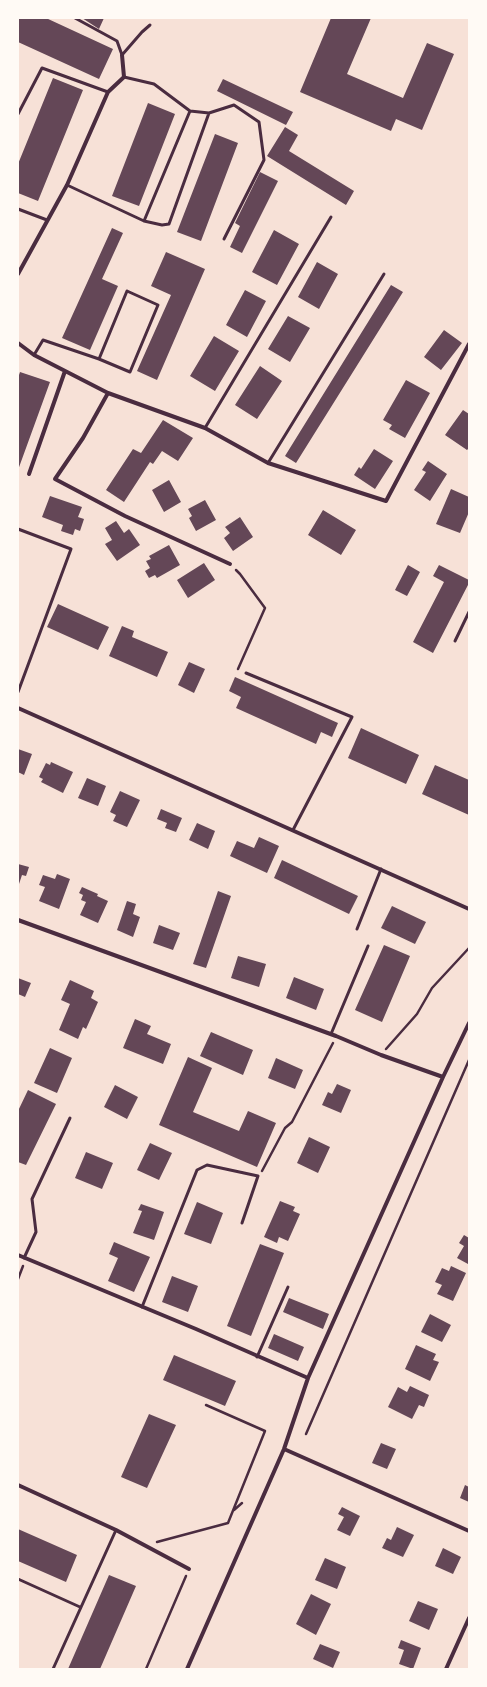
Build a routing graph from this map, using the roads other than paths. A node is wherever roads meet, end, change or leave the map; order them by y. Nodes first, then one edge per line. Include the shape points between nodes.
1 (75, 18) edge
2 (150, 25) dead end
3 (122, 55) junction
4 (124, 77) junction
5 (108, 92) junction
6 (190, 111) junction
7 (209, 113) junction
8 (18, 114) edge
9 (67, 185) junction
10 (18, 209) edge
11 (331, 217) dead end
12 (47, 220) junction
13 (144, 221) junction
14 (224, 239) dead end
15 (18, 274) edge
16 (384, 274) dead end
17 (18, 343) edge
18 (469, 344) edge
19 (34, 355) junction
20 (99, 359) junction
21 (65, 371) junction
22 (108, 393) junction
23 (205, 428) junction
24 (268, 463) junction
25 (29, 474) dead end
26 (18, 529) edge
27 (230, 564) road end
28 (469, 612) edge
29 (455, 641) dead end
30 (246, 673) road end
31 (18, 692) edge
32 (18, 708) edge
33 (294, 830) junction
34 (381, 869) junction
35 (469, 909) edge
36 (18, 920) edge
37 (357, 929) dead end
38 (368, 946) dead end
39 (469, 1023) edge
40 (331, 1034) junction
41 (443, 1078) junction
42 (70, 1118) dead end
43 (242, 1223) dead end
44 (18, 1256) edge
45 (25, 1259) junction
46 (288, 1286) dead end
47 (142, 1307) junction
48 (257, 1356) junction
49 (308, 1378) junction
50 (284, 1449) junction
51 (18, 1485) edge
52 (116, 1530) junction
53 (469, 1531) edge
54 (189, 1569) road end
55 (18, 1579) edge
56 (80, 1607) junction
57 (469, 1618) edge
58 (53, 1669) edge
59 (187, 1669) edge
60 (446, 1669) edge

1 - 3 lane via 117,40
2 - 3 lane
3 - 4 street
4 - 5 street
4 - 6 lane via 154,84
5 - 8 lane via 42,68
5 - 9 street
6 - 7 lane
6 - 13 lane
7 - 13 lane via 169,224
7 - 14 lane via 234,105 259,122 264,160
9 - 12 street
9 - 13 lane
10 - 12 lane
11 - 23 lane
12 - 15 street
16 - 24 lane
17 - 19 street
18 - 24 street via 386,501
19 - 20 lane via 43,340
19 - 21 street
20 - 20 lane via 127,291 158,305 130,372
21 - 22 street
21 - 25 street
22 - 23 street
22 - 27 street via 83,438 55,479 125,516
23 - 24 street
26 - 31 lane via 71,549
28 - 29 lane
30 - 33 lane via 352,717
32 - 33 street
33 - 34 street
34 - 35 street
34 - 37 lane
36 - 40 street
38 - 40 lane
39 - 41 street
40 - 41 street
41 - 49 street
42 - 45 lane via 32,1199 36,1232
43 - 47 lane via 258,1176 207,1165 197,1170
44 - 45 street
45 - 47 street
46 - 48 lane
47 - 48 street
48 - 49 street
49 - 50 street
50 - 53 street
50 - 59 street
51 - 52 street
52 - 54 street
52 - 56 lane
55 - 56 lane
56 - 58 lane
57 - 60 street

